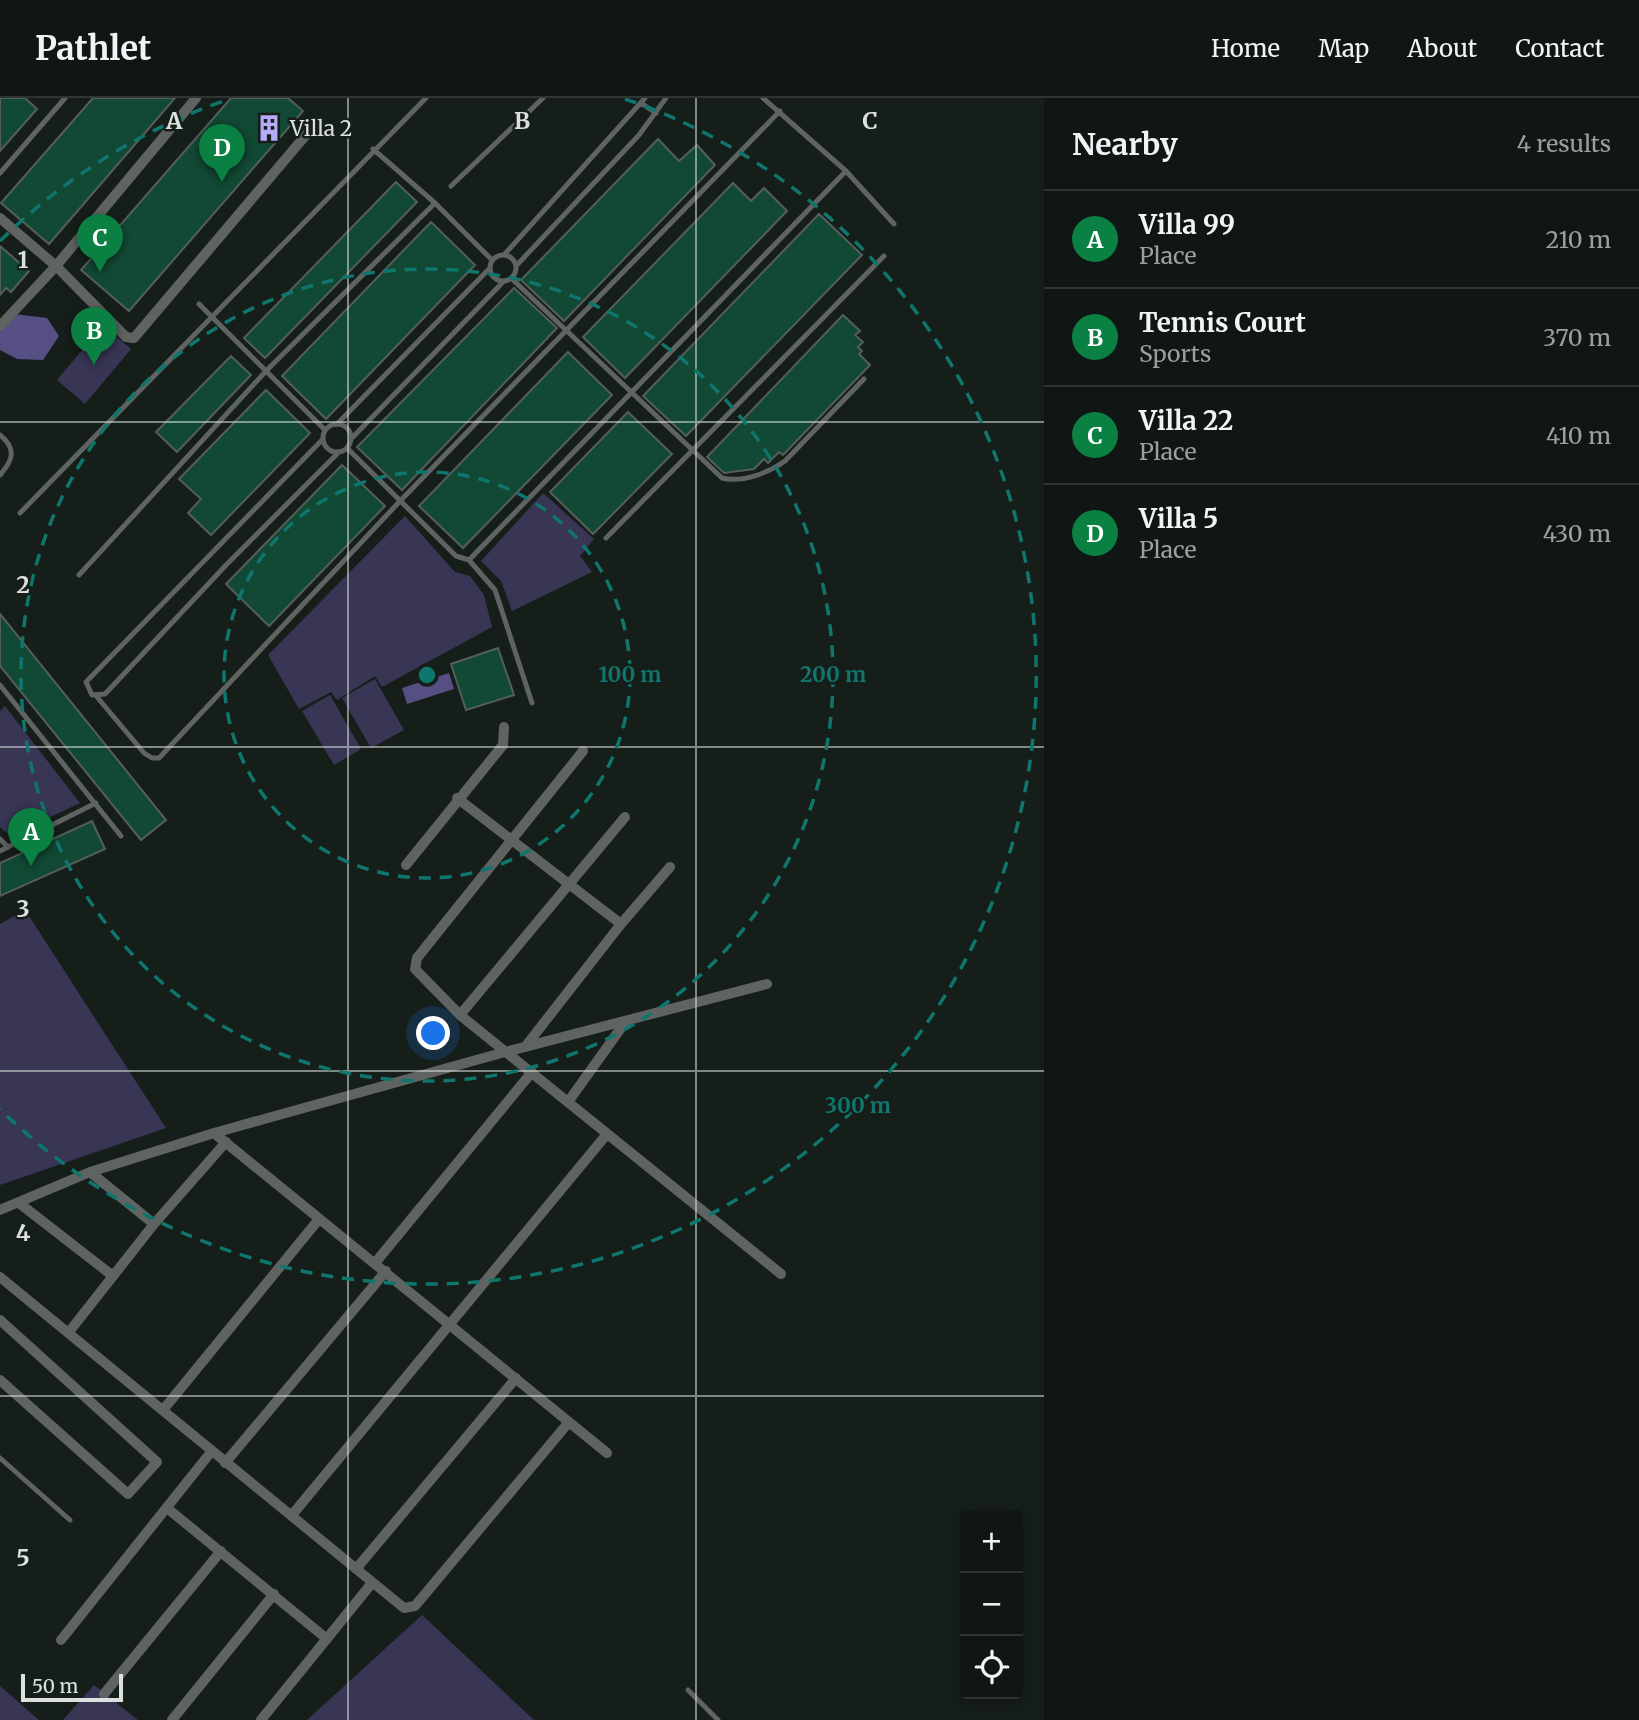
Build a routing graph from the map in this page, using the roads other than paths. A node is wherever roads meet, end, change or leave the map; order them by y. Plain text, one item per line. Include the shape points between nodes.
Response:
1 (65, 98) edge
2 (197, 98) edge
3 (426, 98) edge
4 (543, 98) edge
5 (666, 98) edge
6 (763, 98) edge
7 (643, 101) edge
8 (780, 111) junction
9 (656, 113) junction
10 (311, 130) dead end
11 (373, 149) junction
12 (846, 171) junction
13 (0, 173) edge
14 (451, 186) dead end
15 (435, 203) junction
16 (0, 218) edge
17 (894, 224) dead end
18 (504, 255) junction
19 (884, 257) dead end
20 (492, 260) junction
21 (56, 266) junction
22 (516, 266) junction
23 (490, 268) junction
24 (511, 278) junction
25 (504, 281) junction
26 (199, 304) dead end
27 (210, 315) junction
28 (0, 326) edge
29 (567, 330) junction
30 (266, 371) junction
31 (864, 379) dead end
32 (630, 394) junction
33 (337, 424) junction
34 (325, 430) junction
35 (0, 435) edge
36 (323, 439) junction
37 (351, 439) junction
38 (347, 448) junction
39 (339, 452) junction
40 (692, 452) junction
41 (0, 475) edge
42 (401, 500) junction
43 (20, 513) dead end
44 (606, 538) dead end
45 (217, 550) junction
46 (470, 560) junction
47 (228, 563) junction
48 (79, 575) dead end
49 (2, 691) edge
50 (97, 697) junction
51 (532, 703) dead end
52 (504, 727) dead end
53 (583, 751) dead end
54 (457, 798) junction
55 (96, 803) junction
56 (625, 817) dead end
57 (121, 836) dead end
58 (0, 839) edge
59 (513, 841) junction
60 (8, 847) junction
61 (0, 850) edge
62 (407, 864) dead end
63 (670, 867) dead end
64 (568, 882) junction
65 (621, 924) junction
66 (767, 984) dead end
67 (460, 1015) junction
68 (626, 1021) junction
69 (524, 1047) junction
70 (505, 1052) junction
71 (532, 1072) junction
72 (568, 1102) junction
73 (214, 1133) junction
74 (607, 1134) junction
75 (226, 1142) junction
76 (90, 1172) junction
77 (19, 1203) junction
78 (0, 1210) edge
79 (319, 1219) junction
80 (154, 1224) junction
81 (375, 1263) junction
82 (386, 1272) junction
83 (781, 1274) dead end
84 (113, 1276) junction
85 (0, 1277) edge
86 (0, 1320) edge
87 (451, 1324) junction
88 (69, 1332) junction
89 (516, 1378) junction
90 (0, 1380) edge
91 (163, 1410) junction
92 (569, 1422) junction
93 (211, 1452) junction
94 (607, 1453) dead end
95 (0, 1458) edge
96 (225, 1463) junction
97 (166, 1508) junction
98 (292, 1515) junction
99 (70, 1520) dead end
100 (221, 1551) junction
101 (356, 1569) junction
102 (372, 1583) junction
103 (274, 1594) junction
104 (327, 1639) junction
105 (61, 1640) dead end
106 (688, 1690) dead end
107 (104, 1694) dead end
108 (172, 1720) edge
109 (261, 1720) edge
110 (718, 1720) edge

1 - 13 lane
2 - 21 street
3 - 11 lane
4 - 14 lane
5 - 9 lane
6 - 8 lane
7 - 9 lane
7 - 18 lane
8 - 12 lane
8 - 29 lane
9 - 22 lane
10 - 21 street via 134,338 126,337
11 - 15 lane
11 - 27 lane
12 - 17 lane
12 - 32 lane
15 - 20 lane
15 - 30 lane
16 - 21 street
18 - 20 lane
18 - 22 lane
19 - 40 lane
20 - 23 lane
21 - 28 street
22 - 24 lane
23 - 25 lane via 496,279
23 - 33 lane
24 - 25 lane
24 - 29 lane
25 - 37 lane
26 - 27 lane
27 - 30 lane
27 - 43 lane
29 - 32 lane
29 - 42 lane
30 - 34 lane
30 - 48 lane
31 - 40 lane via 771,470 730,480 716,475
32 - 40 lane
32 - 46 lane
33 - 34 lane
33 - 37 lane via 346,427
34 - 36 lane
35 - 41 lane via 9,442 12,454 11,463
36 - 39 lane via 330,450
36 - 45 lane
37 - 38 lane
38 - 39 lane
38 - 42 lane
39 - 47 lane
40 - 44 lane
42 - 46 lane via 456,556
42 - 50 lane via 159,758 144,753
45 - 47 lane
45 - 50 lane via 86,682
46 - 51 lane via 495,590
47 - 50 lane
49 - 55 lane
52 - 54 street via 503,745
53 - 59 street
54 - 59 street
54 - 62 street
55 - 57 lane
55 - 60 lane
56 - 64 street
58 - 60 lane
59 - 64 street
59 - 67 street via 416,962 415,969
60 - 61 lane
63 - 65 street
64 - 65 street
64 - 67 street
65 - 69 street
66 - 68 street
67 - 70 street
68 - 69 street
68 - 72 street
69 - 70 street
70 - 71 street
70 - 73 street
71 - 72 street
71 - 81 street
72 - 74 street
73 - 75 street
73 - 76 street
74 - 83 street
74 - 87 street
75 - 79 street
75 - 80 street
76 - 77 street
76 - 80 street
77 - 78 street
77 - 84 street
79 - 81 street
79 - 91 street
80 - 84 street
81 - 82 street
82 - 87 street
82 - 96 street
84 - 88 street
85 - 88 street
86 - 90 street via 157,1462 128,1494
87 - 89 street
87 - 98 street
88 - 91 street
89 - 92 street
89 - 101 street
91 - 93 street
92 - 94 street
92 - 102 street via 415,1606 401,1607
93 - 96 street
93 - 97 street
95 - 99 lane
96 - 98 street
97 - 100 street
97 - 105 street
98 - 101 street
100 - 103 street
100 - 107 street
101 - 102 street
102 - 104 street
103 - 104 street
103 - 108 street
104 - 109 street
106 - 110 lane

